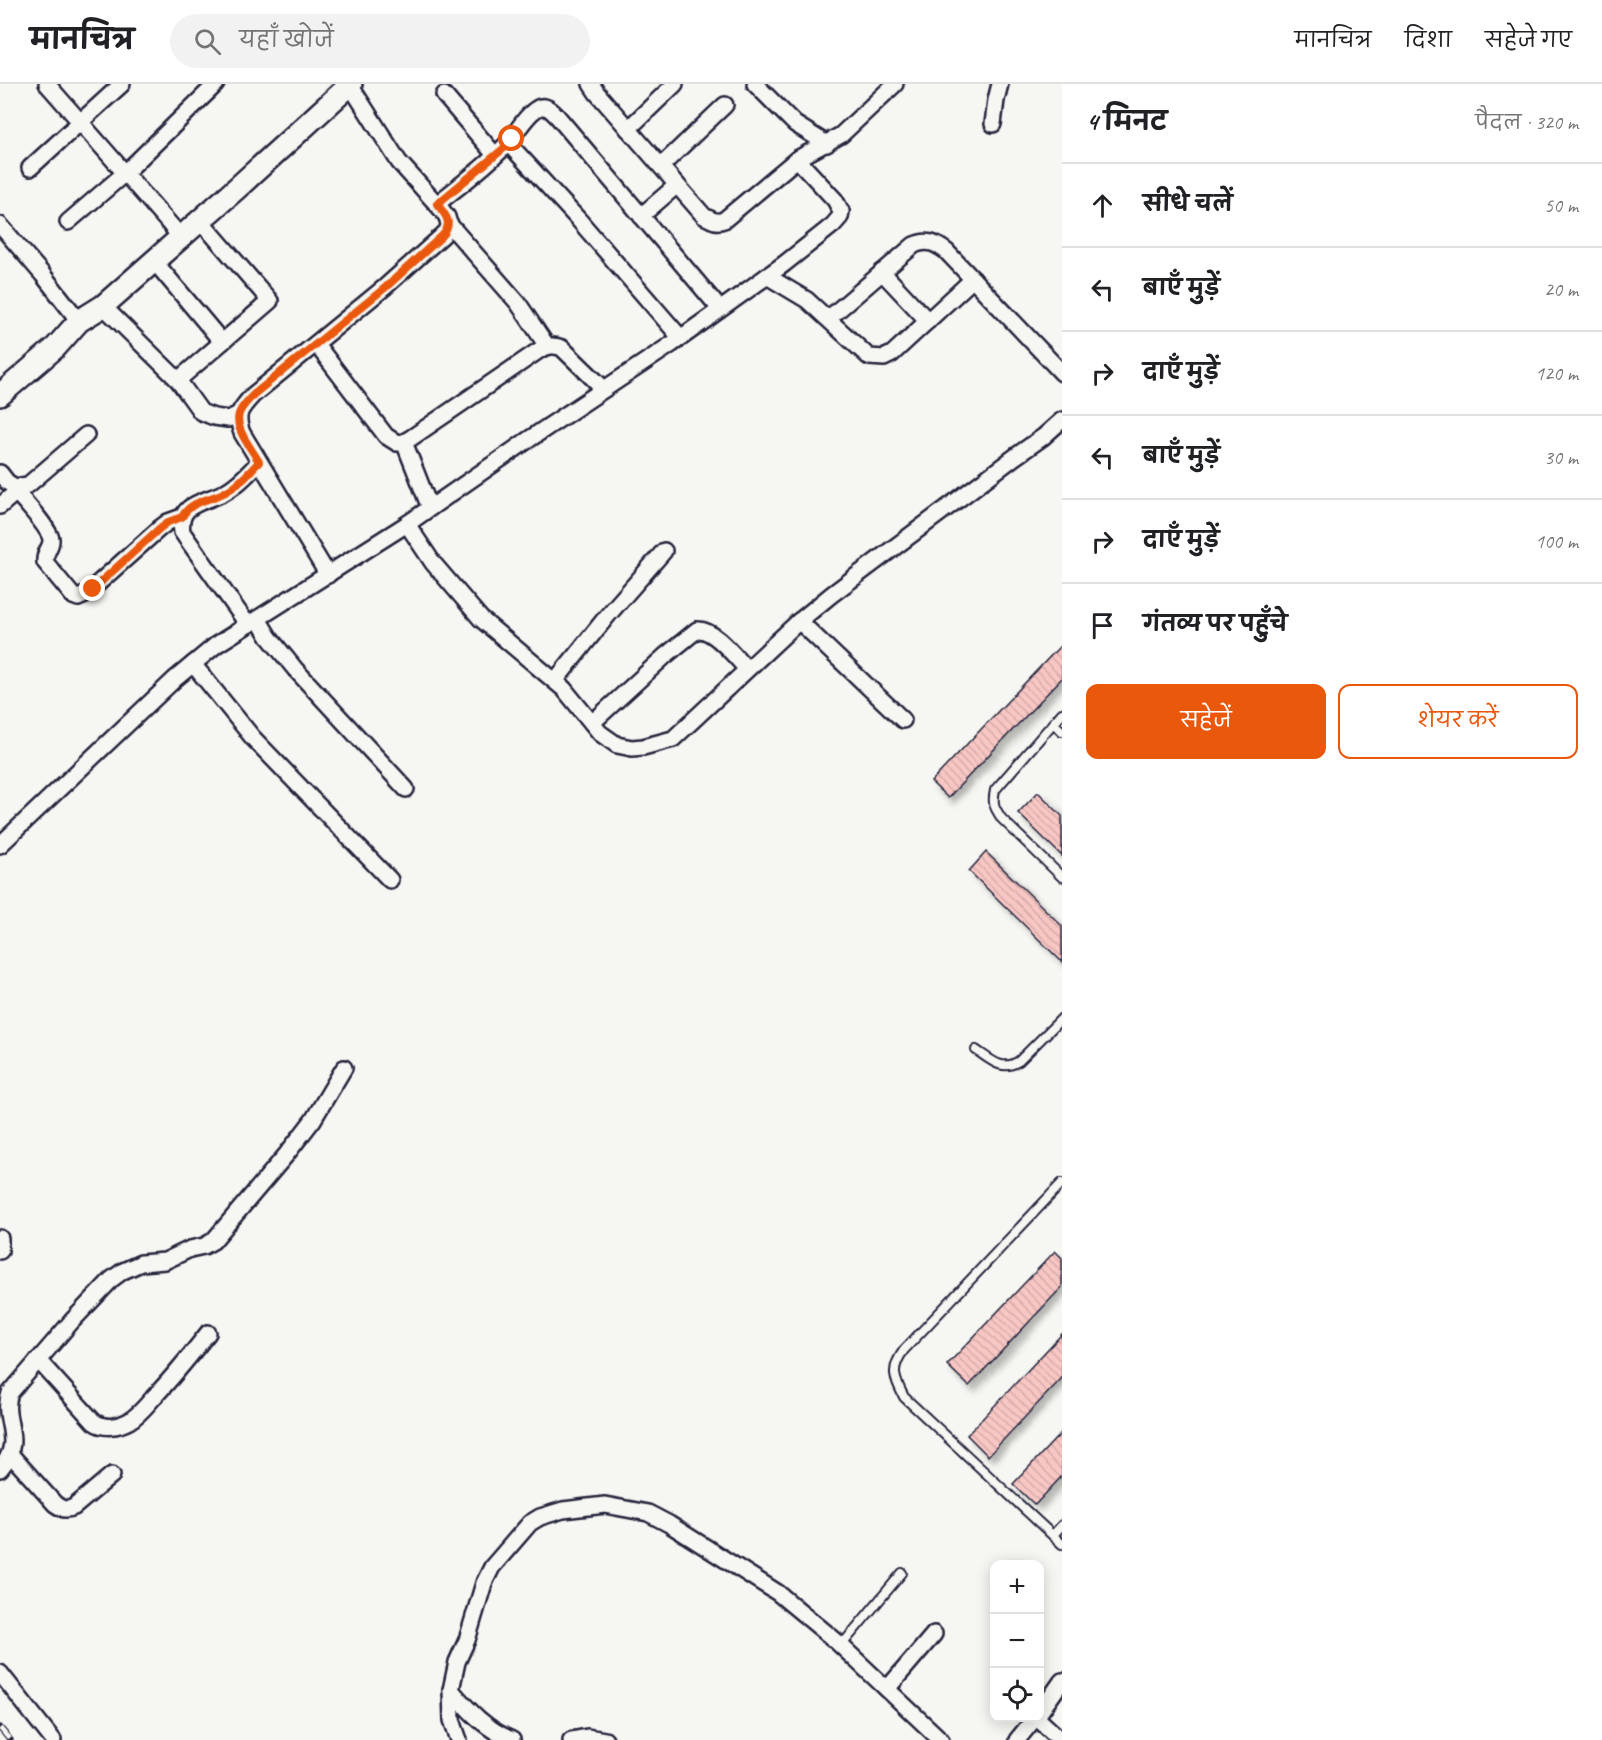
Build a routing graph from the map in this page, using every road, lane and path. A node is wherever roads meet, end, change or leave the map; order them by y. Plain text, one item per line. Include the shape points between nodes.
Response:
1 (47, 84) edge
2 (123, 84) edge
3 (216, 84) edge
4 (591, 84) edge
5 (675, 84) edge
6 (755, 84) edge
7 (895, 84) edge
8 (1000, 84) edge
9 (343, 87) edge
10 (444, 95) dead end
11 (724, 105) dead end
12 (80, 122) junction
13 (993, 124) dead end
14 (628, 129) junction
15 (508, 143) junction
16 (827, 144) junction
17 (495, 155) junction
18 (797, 159) junction
19 (661, 166) junction
20 (30, 168) dead end
21 (125, 173) junction
22 (677, 185) junction
23 (437, 204) junction
24 (640, 216) junction
25 (200, 220) junction
26 (68, 222) dead end
27 (449, 224) junction
28 (0, 225) edge
29 (181, 237) junction
30 (154, 261) junction
31 (882, 273) junction
32 (767, 276) junction
33 (973, 279) junction
34 (103, 306) junction
35 (720, 309) junction
36 (829, 318) junction
37 (79, 321) junction
38 (928, 321) junction
39 (680, 337) junction
40 (222, 342) junction
41 (316, 344) junction
42 (547, 346) junction
43 (1062, 373) edge
44 (178, 380) junction
45 (604, 389) junction
46 (0, 395) edge
47 (239, 414) junction
48 (1062, 420) edge
49 (86, 435) dead end
50 (404, 442) junction
51 (259, 462) junction
52 (0, 473) edge
53 (19, 490) junction
54 (0, 506) edge
55 (430, 508) junction
56 (182, 517) junction
57 (407, 524) junction
58 (664, 551) dead end
59 (328, 575) junction
60 (799, 621) junction
61 (253, 622) junction
62 (193, 664) junction
63 (747, 669) junction
64 (555, 681) junction
65 (1062, 713) edge
66 (903, 720) dead end
67 (592, 723) junction
68 (1053, 723) junction
69 (1062, 731) edge
70 (406, 789) dead end
71 (0, 845) edge
72 (1062, 877) edge
73 (390, 880) dead end
74 (1062, 1018) edge
75 (976, 1050) dead end
76 (344, 1068) dead end
77 (1062, 1184) edge
78 (1054, 1191) junction
79 (1062, 1199) edge
80 (0, 1238) edge
81 (0, 1251) edge
82 (208, 1333) dead end
83 (38, 1360) junction
84 (10, 1454) junction
85 (0, 1469) edge
86 (112, 1475) dead end
87 (1062, 1525) edge
88 (1053, 1535) junction
89 (1062, 1544) edge
90 (902, 1573) dead end
91 (934, 1634) dead end
92 (842, 1646) junction
93 (0, 1673) edge
94 (1062, 1681) edge
95 (887, 1689) junction
96 (451, 1690) junction
97 (1044, 1706) edge
98 (1033, 1722) edge
99 (1040, 1722) edge
100 (53, 1740) edge
101 (459, 1740) edge
102 (512, 1740) edge
103 (571, 1740) edge
104 (604, 1740) edge
105 (940, 1740) edge
106 (1017, 1740) edge
107 (1060, 1740) edge

1 - 12 street
2 - 12 street
3 - 21 street
4 - 14 street
5 - 14 street
6 - 16 street via 795,124
7 - 16 street
8 - 13 street
9 - 23 street via 399,162
9 - 25 street
10 - 17 street
11 - 19 street
12 - 20 street
12 - 21 street
14 - 19 street
15 - 17 street
15 - 24 street via 529,115 539,108 551,109
15 - 39 street
16 - 18 street
17 - 23 street
18 - 22 street via 719,222 704,216
18 - 32 street via 836,200 840,217
19 - 22 street
21 - 26 street
21 - 29 street
22 - 24 street
23 - 27 street
24 - 35 street
25 - 29 street
25 - 40 street via 270,301
27 - 41 street via 442,236 386,287
27 - 42 street via 518,303
28 - 37 street
29 - 30 street
30 - 34 street
30 - 40 street
31 - 33 street via 922,241 946,251
31 - 36 street
31 - 38 street
32 - 35 street
32 - 36 street
33 - 38 street
33 - 43 street
34 - 37 street
34 - 44 street
35 - 39 street
36 - 38 street via 869,357 884,358
37 - 46 street via 56,347
39 - 45 street
40 - 44 street
41 - 47 street via 253,395
41 - 50 street via 386,436 397,443
42 - 45 street via 562,348
42 - 50 street
44 - 47 street via 201,412 228,419
45 - 55 street
47 - 51 street via 242,433
48 - 60 street
49 - 53 street
50 - 55 street
51 - 56 street via 235,486 198,502
51 - 59 street
52 - 53 street
53 - 54 street
53 - 56 street via 50,535 45,562 78,598 85,596 160,528
55 - 57 street
56 - 61 street via 182,532
57 - 59 street
57 - 64 street via 433,563 481,619
58 - 64 street
59 - 61 street
60 - 63 street
60 - 66 street
61 - 62 street
61 - 70 street
62 - 71 street
62 - 73 street via 253,738
63 - 67 street via 673,739 632,748 611,742
63 - 67 street via 719,639 697,630
64 - 67 street
65 - 68 lane
68 - 69 lane
68 - 72 lane via 995,790 993,798 994,808 1002,819
74 - 75 lane via 1012,1065 1000,1065
76 - 83 street via 306,1129 213,1241 165,1261 141,1263 123,1271
77 - 78 lane
78 - 79 lane
78 - 88 lane via 904,1350 894,1370 904,1397
80 - 81 street
82 - 83 street via 137,1415 118,1425 100,1426 94,1422
83 - 84 street via 7,1399
84 - 85 street
84 - 86 street via 62,1509 74,1507
87 - 88 lane
88 - 89 lane
90 - 92 lane
91 - 95 street
92 - 95 street
92 - 96 street via 778,1593 669,1524 628,1508 581,1507 530,1523 492,1567 457,1662
93 - 100 street
94 - 97 street
95 - 105 street
96 - 101 street via 452,1720
96 - 102 street via 482,1723
98 - 106 street
99 - 107 street
103 - 104 street

